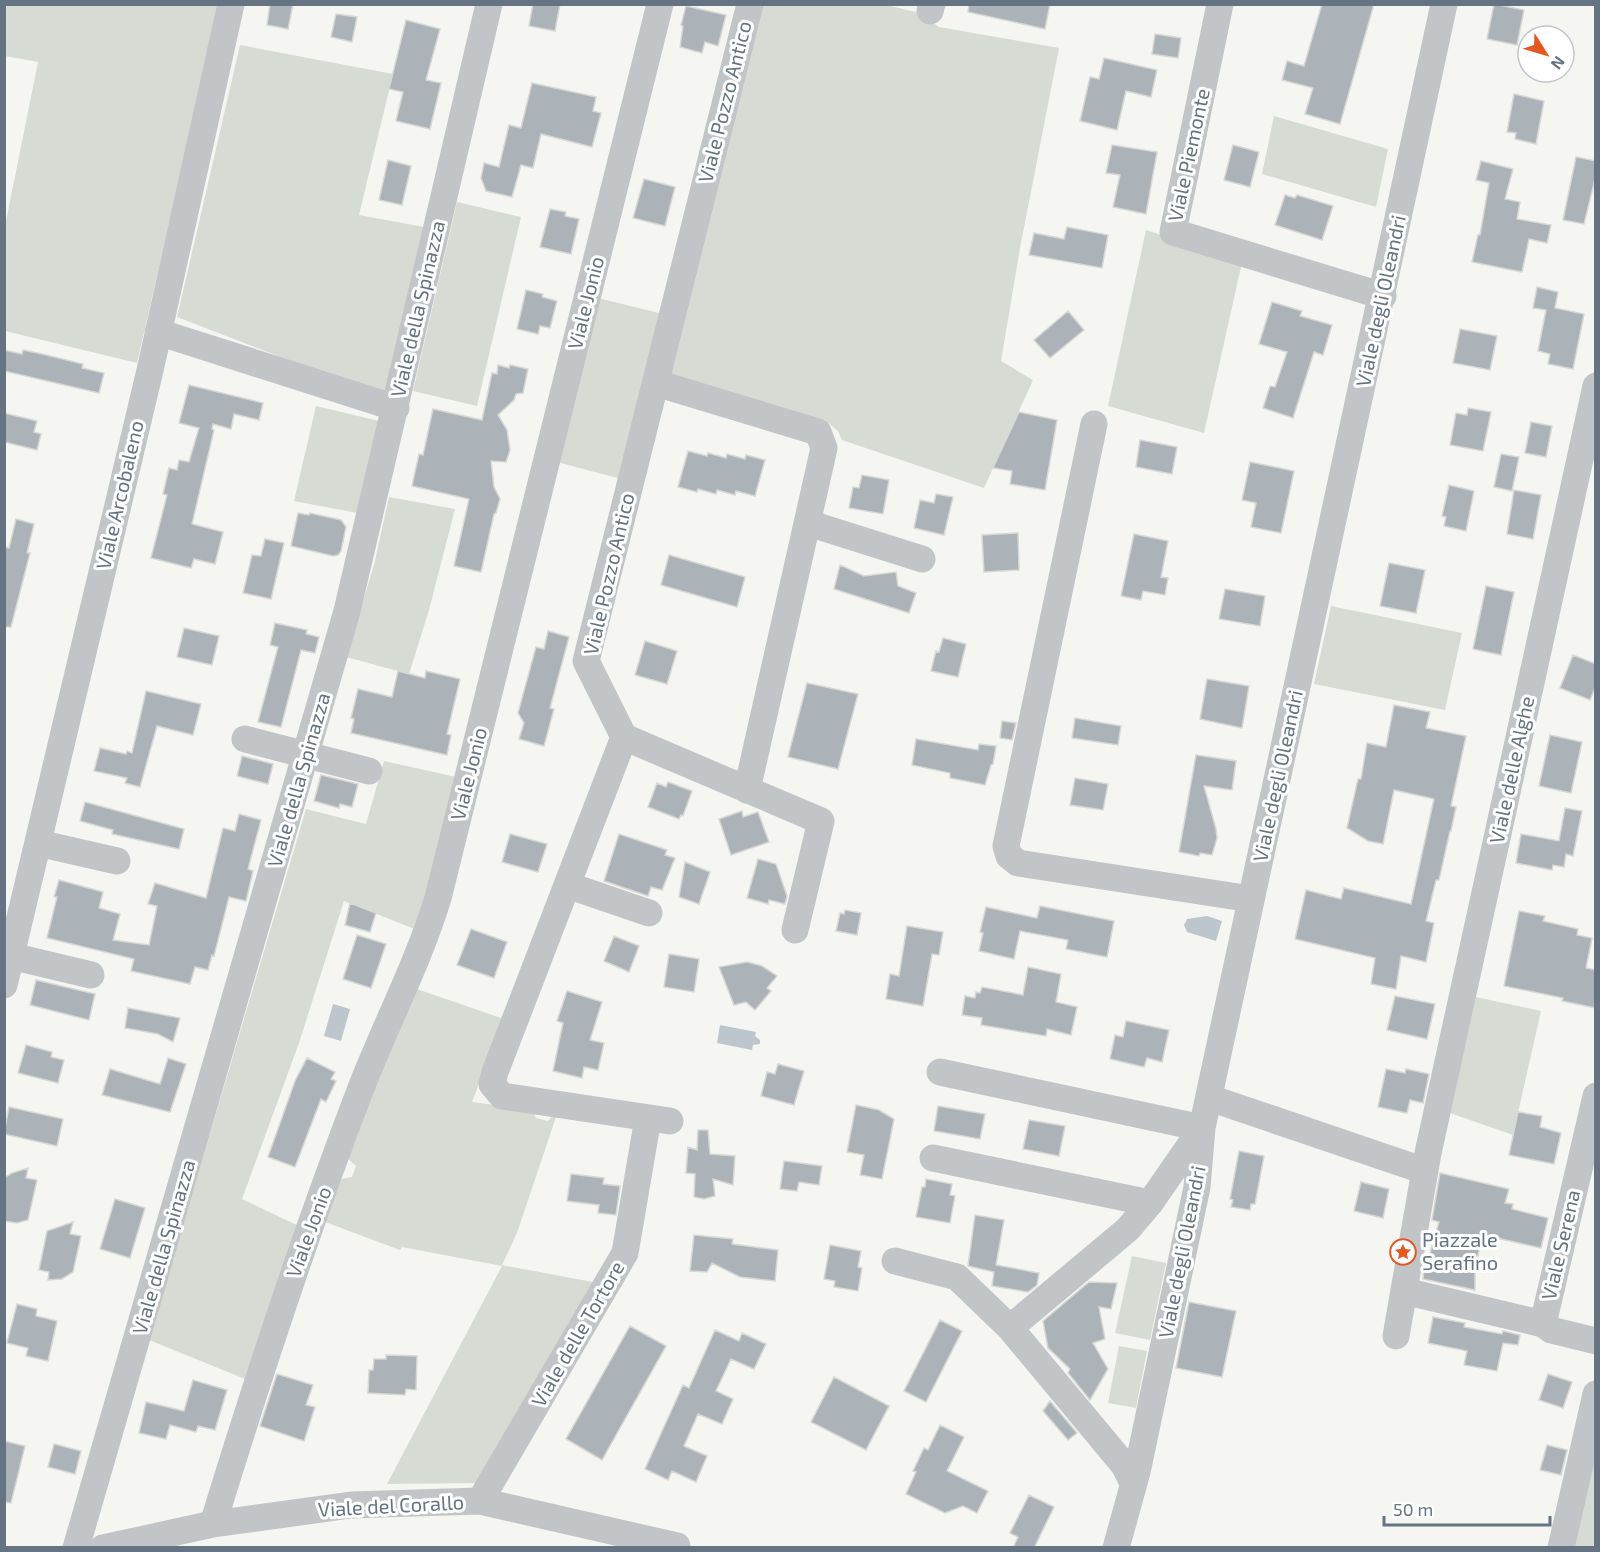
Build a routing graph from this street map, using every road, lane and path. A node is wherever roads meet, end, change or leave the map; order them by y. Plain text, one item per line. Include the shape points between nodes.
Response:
1 (231, 4) edge
2 (489, 4) edge
3 (660, 4) edge
4 (750, 4) edge
5 (1220, 4) edge
6 (1444, 4) edge
7 (1383, 296) junction
8 (159, 332) junction
9 (656, 383) junction
10 (1596, 386) edge
11 (396, 408) junction
12 (1094, 424) dead end
13 (808, 522) junction
14 (922, 559) dead end
15 (624, 737) junction
16 (245, 739) dead end
17 (307, 755) junction
18 (369, 771) dead end
19 (747, 790) junction
20 (38, 843) junction
21 (117, 861) dead end
22 (567, 885) junction
23 (1251, 899) junction
24 (649, 913) dead end
25 (795, 930) dead end
26 (11, 956) junction
27 (91, 975) dead end
28 (4, 985) edge
29 (940, 1072) dead end
30 (1596, 1096) edge
31 (1210, 1098) junction
32 (1203, 1128) junction
33 (933, 1158) dead end
34 (1427, 1162) junction
35 (1150, 1203) junction
36 (895, 1261) dead end
37 (1404, 1291) junction
38 (1543, 1324) junction
39 (1010, 1328) junction
40 (1396, 1336) dead end
41 (1596, 1341) edge
42 (1596, 1394) edge
43 (1133, 1483) junction
44 (480, 1502) junction
45 (213, 1524) junction
46 (677, 1546) edge
47 (76, 1548) edge
48 (103, 1548) edge
49 (1116, 1548) edge
50 (1561, 1548) edge

1 - 8 street, Viale Arcobaleno
2 - 11 street, Viale della Spinazza
3 - 45 street, Viale Jonio via 438,898 358,1098 256,1381
4 - 9 street, Viale Pozzo Antico
5 - 7 street, Viale Piemonte via 1173,232
6 - 7 street, Viale degli Oleandri
7 - 23 street, Viale degli Oleandri
8 - 11 street
8 - 20 street, Viale Arcobaleno
9 - 13 street via 818,432 824,448
9 - 15 street, Viale Pozzo Antico via 586,661
10 - 34 street, Viale delle Alghe
11 - 17 street, Viale della Spinazza
12 - 23 street via 1006,846 1018,863
13 - 14 street
13 - 19 street
15 - 19 street
15 - 22 street
16 - 17 street
17 - 18 street
17 - 47 street, Viale della Spinazza
19 - 25 street via 821,821
20 - 21 street
20 - 26 street, Viale Arcobaleno
22 - 24 street
22 - 44 street, Viale delle Tortore via 492,1084 502,1096 659,1119 625,1253
23 - 31 street, Viale degli Oleandri
26 - 27 street
26 - 28 street, Viale Arcobaleno
29 - 32 street
30 - 38 street, Viale Serena
31 - 32 street, Viale degli Oleandri
31 - 34 street
32 - 35 street
32 - 43 street, Viale degli Oleandri via 1197,1187
33 - 35 street
34 - 37 street, Viale delle Alghe
35 - 39 street via 1128,1229
36 - 39 street via 957,1277
37 - 38 street
37 - 40 street, Viale delle Alghe
38 - 41 street via 1551,1330
39 - 43 street via 1124,1465
42 - 50 street
43 - 49 street, Viale degli Oleandri
44 - 45 street, Viale del Corallo via 351,1505
44 - 46 street, Viale del Corallo
45 - 48 street, Viale del Corallo

